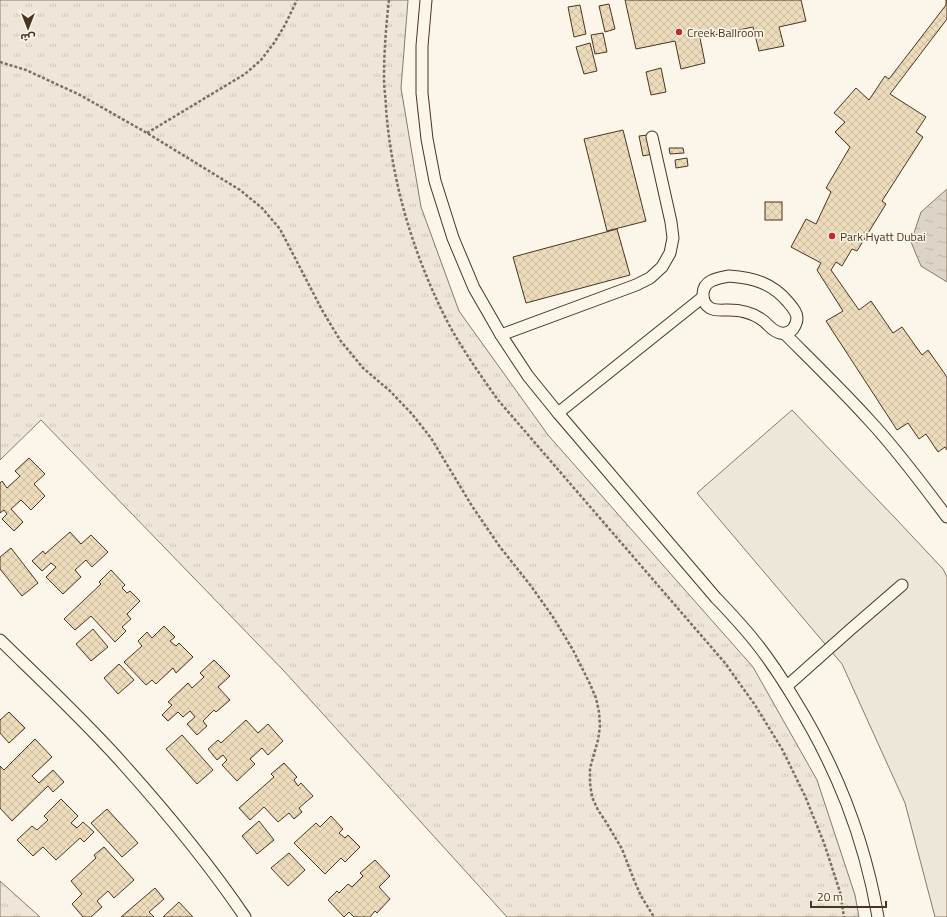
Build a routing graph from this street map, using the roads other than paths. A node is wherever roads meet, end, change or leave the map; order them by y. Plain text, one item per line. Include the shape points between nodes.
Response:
1 (426, 0) edge
2 (652, 137) dead end
3 (703, 297) junction
4 (785, 334) junction
5 (501, 336) junction
6 (558, 413) junction
7 (947, 517) edge
8 (902, 585) dead end
9 (0, 640) edge
10 (787, 686) junction
11 (245, 917) edge
12 (878, 917) edge

1 - 5 lane via 422,46 422,93 435,181 453,238 474,288
2 - 5 lane via 673,238 670,253 662,267 650,278 636,285
3 - 4 lane via 710,308 748,312 773,330
3 - 4 lane via 705,286 710,281 729,276 744,277 772,287 796,313 795,326
3 - 6 lane
4 - 7 lane via 871,422
5 - 6 lane via 528,376
6 - 10 lane via 742,626
8 - 10 lane
9 - 11 lane via 124,764 181,831
10 - 12 lane via 810,724 848,805 862,847

